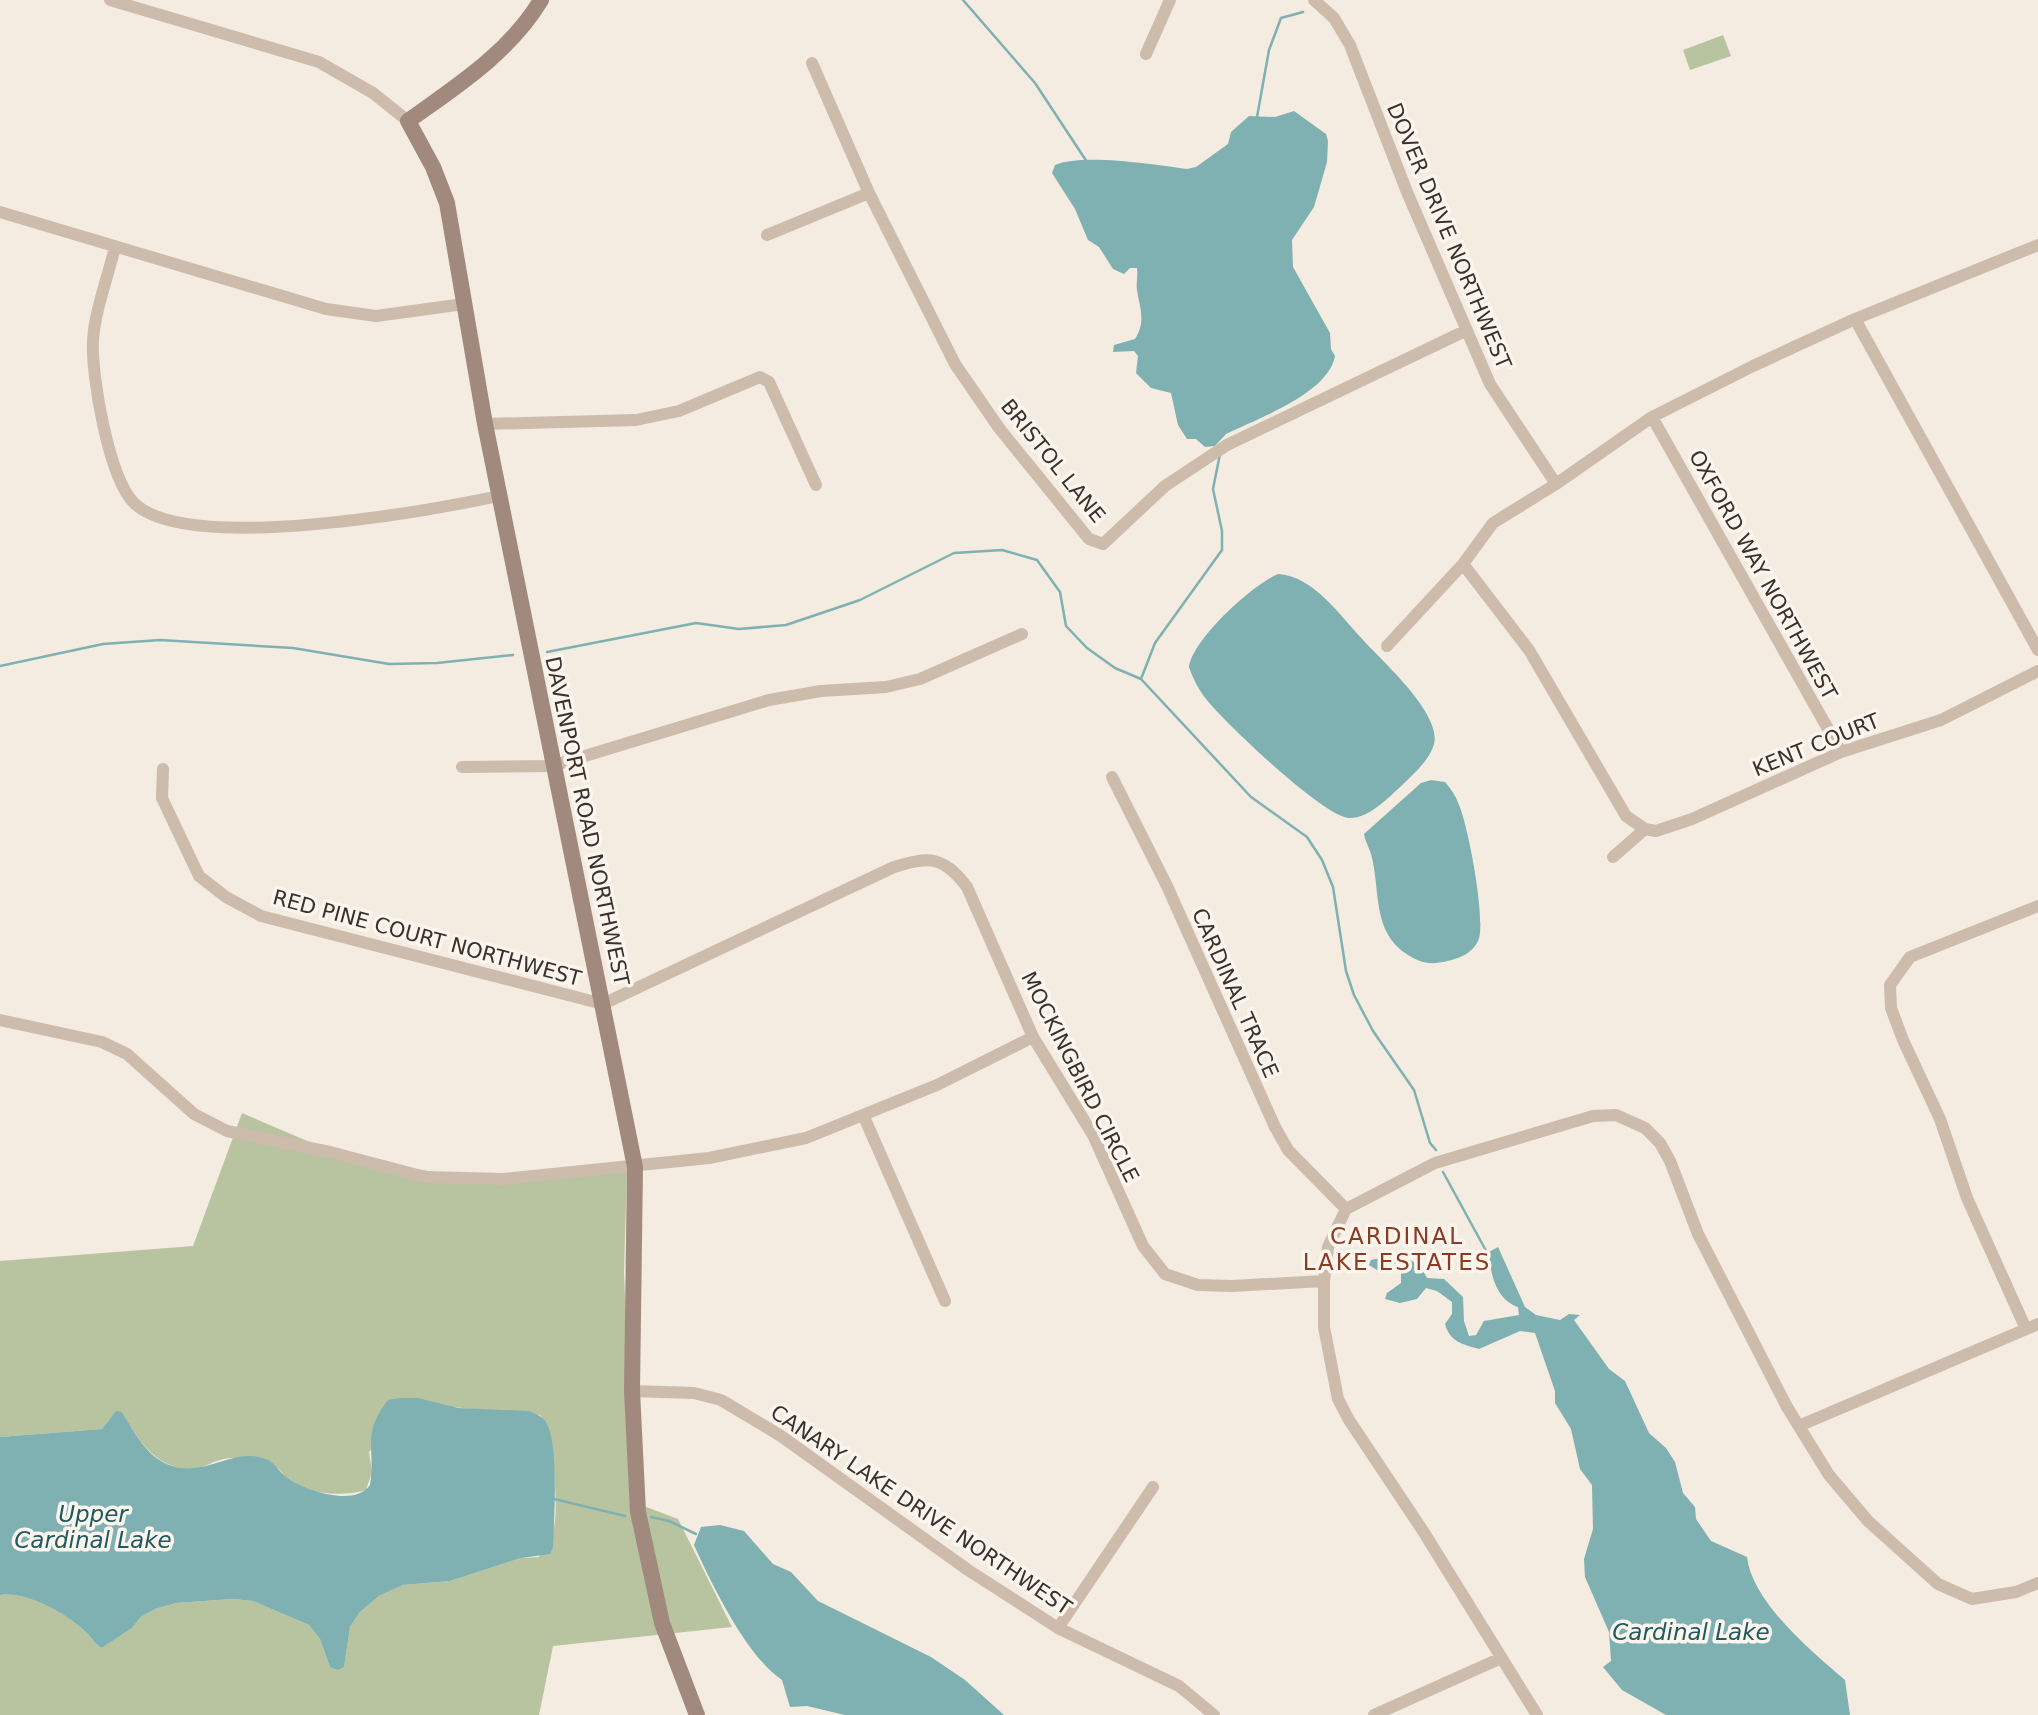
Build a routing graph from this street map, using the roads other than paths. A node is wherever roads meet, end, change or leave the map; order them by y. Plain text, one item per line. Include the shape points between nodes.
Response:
1 (110, 0) edge
2 (541, 0) edge
3 (1170, 0) edge
4 (1314, 0) edge
5 (1146, 54) dead end
6 (812, 63) dead end
7 (408, 121) junction
8 (869, 193) junction
9 (0, 212) edge
10 (767, 235) dead end
11 (2038, 246) edge
12 (115, 247) junction
13 (464, 304) junction
14 (1856, 319) junction
15 (1465, 331) junction
16 (1652, 417) junction
17 (485, 424) junction
18 (1556, 484) junction
19 (816, 485) dead end
20 (499, 496) junction
21 (1463, 564) junction
22 (1022, 634) dead end
23 (1387, 646) dead end
24 (2038, 650) edge
25 (2038, 671) edge
26 (1840, 752) junction
27 (552, 766) junction
28 (462, 767) dead end
29 (163, 769) dead end
30 (1112, 777) dead end
31 (1645, 830) junction
32 (1613, 857) dead end
33 (2038, 906) edge
34 (603, 1004) junction
35 (0, 1020) edge
36 (1034, 1037) junction
37 (864, 1117) junction
38 (635, 1167) junction
39 (1346, 1209) junction
40 (1324, 1281) junction
41 (945, 1301) dead end
42 (2032, 1327) edge
43 (632, 1391) junction
44 (1801, 1426) junction
45 (1153, 1487) dead end
46 (2038, 1583) edge
47 (1058, 1628) junction
48 (1499, 1659) junction
49 (697, 1715) edge
50 (1214, 1715) edge
51 (1374, 1715) edge
52 (1537, 1715) edge

1 - 7 street via 319,62 373,93
2 - 7 street via 489,61
3 - 5 street
4 - 15 street, DOVER DRIVE NORTHWEST via 1334,18 1350,45
6 - 8 street
7 - 13 street, DAVENPORT ROAD NORTHWEST via 447,203
8 - 10 street
8 - 15 street, BRISTOL LANE via 955,364 1086,538 1103,544 1165,486 1227,445
9 - 12 street
11 - 14 street
12 - 13 street via 326,309 376,316
12 - 20 street via 93,338 94,369 114,468 134,502 154,515 191,527 337,523 402,516
13 - 17 street, DAVENPORT ROAD NORTHWEST
14 - 16 street
14 - 24 street
15 - 18 street, DOVER DRIVE NORTHWEST via 1490,384
16 - 18 street
16 - 26 street, OXFORD WAY NORTHWEST
17 - 19 street via 636,420 678,411 760,377 769,382
17 - 20 street, DAVENPORT ROAD NORTHWEST
18 - 21 street via 1493,523
20 - 27 street, DAVENPORT ROAD NORTHWEST
21 - 23 street
21 - 31 street via 1535,660 1626,817
22 - 27 street via 920,679 866,691 821,691 769,700
25 - 26 street, KENT COURT via 1941,720
26 - 31 street, KENT COURT via 1692,819 1657,831
27 - 28 street
27 - 34 street, DAVENPORT ROAD NORTHWEST
29 - 34 street, RED PINE COURT NORTHWEST via 162,798 199,876 261,916
30 - 39 street, CARDINAL TRACE via 1167,886 1275,1127 1288,1150
31 - 32 street, KENT COURT
33 - 42 street via 1910,957 1890,985 1891,1008 1940,1119 1967,1198
34 - 36 street, MOCKINGBIRD CIRCLE via 814,903 924,858 951,867 967,887
34 - 38 street, DAVENPORT ROAD NORTHWEST
35 - 38 street via 102,1042 127,1054 194,1114 227,1131 268,1142 330,1152 425,1177 503,1179
36 - 37 street
36 - 40 street, MOCKINGBIRD CIRCLE via 1093,1135 1143,1246 1165,1274 1198,1285
37 - 38 street via 775,1146
37 - 41 street
38 - 43 street, DAVENPORT ROAD NORTHWEST
39 - 40 street via 1328,1247
39 - 44 street via 1435,1163 1593,1116 1616,1115 1645,1128 1670,1161 1698,1234
40 - 48 street via 1324,1327 1338,1399
42 - 44 street
43 - 47 street, CANARY LAKE DRIVE NORTHWEST via 694,1393 721,1400 781,1436 968,1570
43 - 49 street, DAVENPORT ROAD NORTHWEST via 643,1546 662,1623
44 - 46 street via 1829,1475 1868,1521 1938,1584 1972,1599 2016,1592
45 - 47 street
47 - 50 street, CANARY LAKE DRIVE NORTHWEST via 1179,1686
48 - 51 street
48 - 52 street

